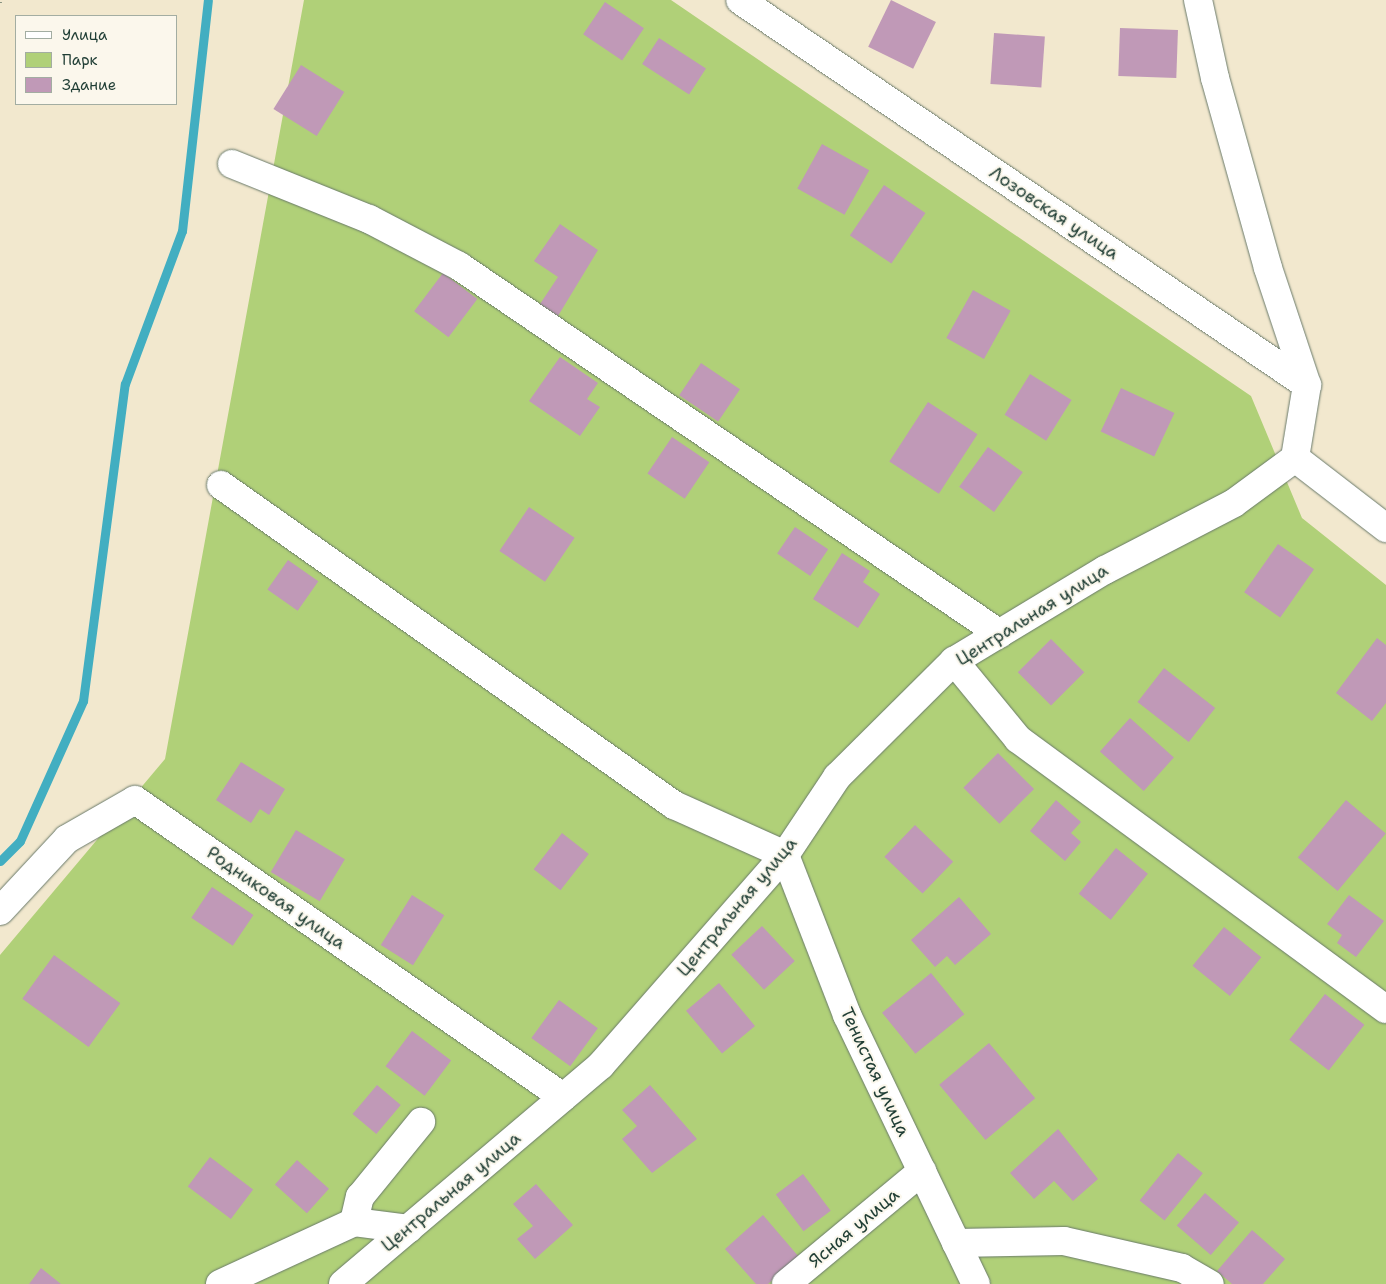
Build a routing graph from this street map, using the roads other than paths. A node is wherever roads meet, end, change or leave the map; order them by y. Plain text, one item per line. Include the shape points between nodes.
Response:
1 (740, 0) edge
2 (1198, 0) edge
3 (232, 164) dead end
4 (1307, 385) junction
5 (1295, 458) junction
6 (221, 485) dead end
7 (1386, 528) edge
8 (1000, 634) junction
9 (954, 661) junction
10 (784, 856) junction
11 (0, 911) edge
12 (1386, 1009) edge
13 (563, 1097) junction
14 (421, 1122) dead end
15 (922, 1171) junction
16 (354, 1222) junction
17 (408, 1229) junction
18 (956, 1243) junction
19 (220, 1284) edge
20 (343, 1284) edge
21 (786, 1284) edge
22 (976, 1284) edge
23 (1210, 1284) edge

1 - 4 street, Лозовская улица
2 - 4 street via 1215,78 1265,258
3 - 8 street via 369,219 459,266
4 - 5 street
5 - 7 street
5 - 8 street, Центральная улица via 1234,503 1104,570
6 - 10 street via 674,805
8 - 9 street, Центральная улица
9 - 10 street, Центральная улица via 836,777
9 - 12 street via 1018,739
10 - 13 street, Центральная улица via 601,1064
10 - 15 street, Тенистая улица via 846,1015
11 - 13 street, Родниковая улица via 67,839 135,800
13 - 17 street, Центральная улица
14 - 16 street via 360,1196
15 - 18 street, Тенистая улица
15 - 21 street, Ясная улица
16 - 17 street
16 - 19 street
17 - 20 street, Центральная улица
18 - 22 street, Тенистая улица
18 - 23 street via 1064,1241 1182,1268

